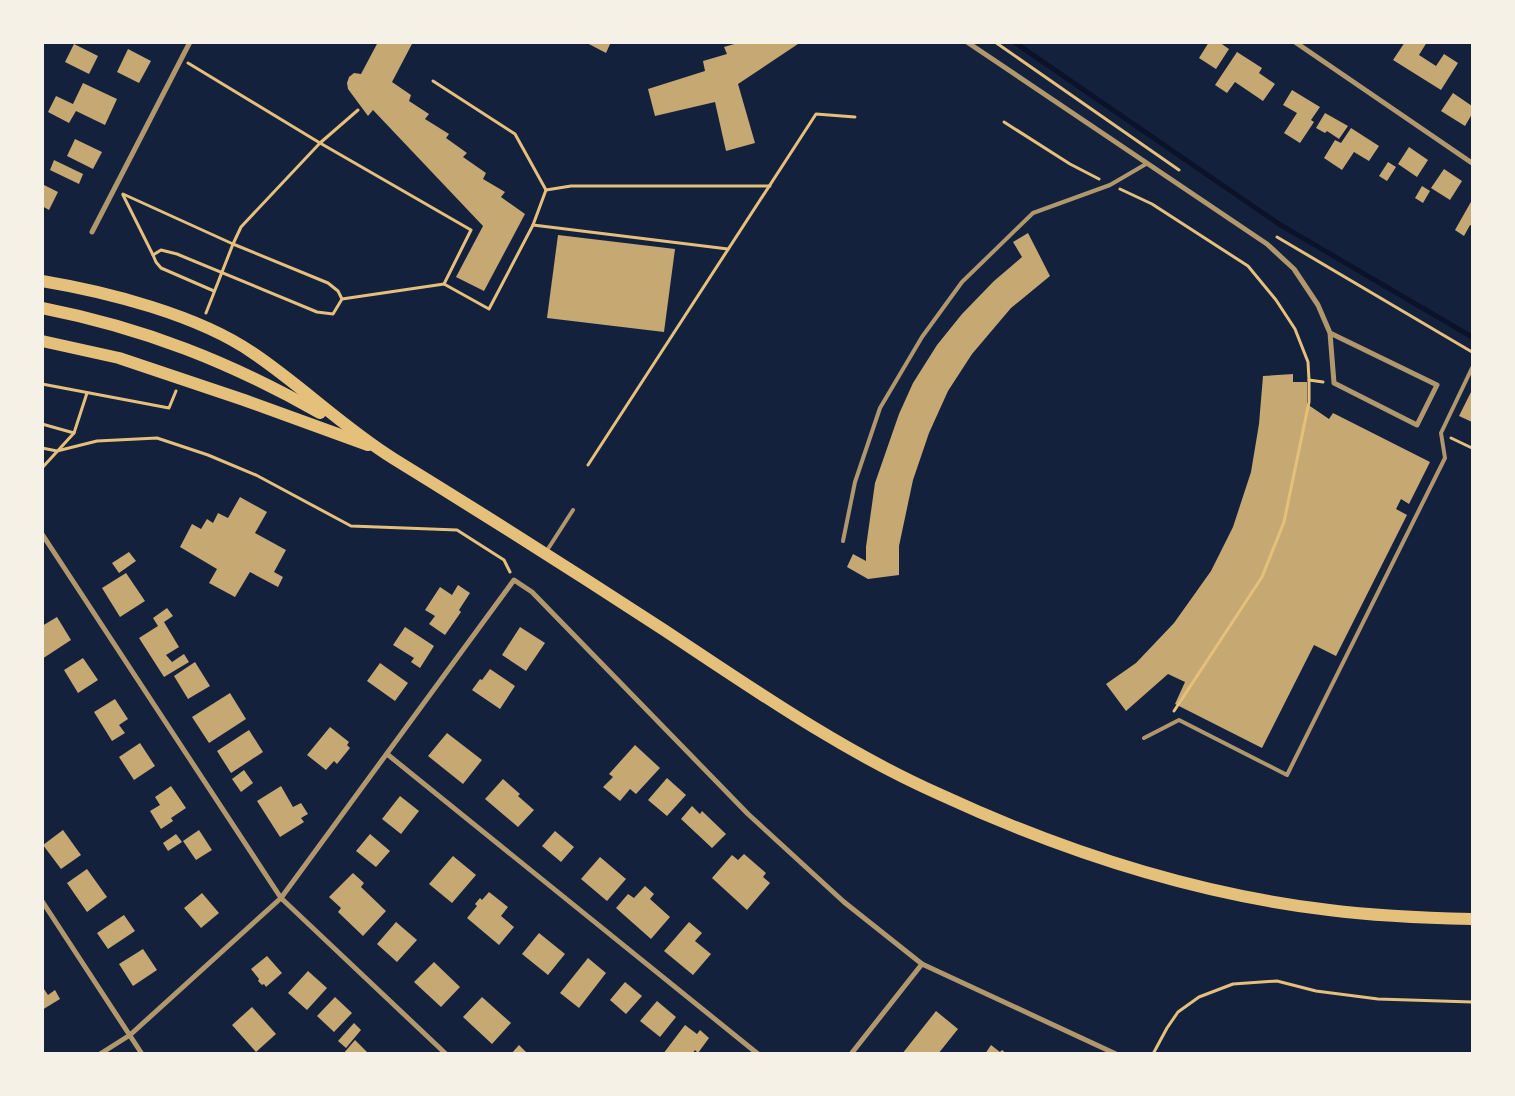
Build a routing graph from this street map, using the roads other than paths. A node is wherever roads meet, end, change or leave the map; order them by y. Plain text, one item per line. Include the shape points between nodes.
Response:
1 (190, 42) edge
2 (967, 42) edge
3 (1295, 42) edge
4 (1472, 163) edge
5 (1146, 164) junction
6 (92, 232) dead end
7 (42, 281) edge
8 (42, 308) edge
9 (1330, 333) junction
10 (42, 341) edge
11 (1472, 368) edge
12 (380, 450) junction
13 (573, 510) dead end
14 (42, 534) edge
15 (843, 541) dead end
16 (546, 552) junction
17 (1144, 738) dead end
18 (387, 754) junction
19 (281, 898) junction
20 (42, 901) edge
21 (1472, 919) edge
22 (922, 964) junction
23 (130, 1035) junction
24 (100, 1054) edge
25 (142, 1054) edge
26 (446, 1054) edge
27 (758, 1054) edge
28 (851, 1054) edge
29 (1116, 1054) edge

1 - 6 street
2 - 5 street
3 - 4 street
5 - 9 street via 1266,244 1294,269 1318,306
5 - 15 lane via 1110,185 1033,213 962,282 922,337 880,408 855,482
7 - 12 main road via 150,307 226,338 251,352
8 - 12 main road via 141,332 214,359 291,396
9 - 9 street via 1437,385 1418,425 1334,383
10 - 12 main road via 119,358
11 - 17 lane via 1441,433 1445,458 1287,775 1179,720
12 - 16 main road
13 - 16 lane
14 - 19 street
16 - 21 main road via 844,745 937,794 1036,835 1142,871 1250,898 1337,911
18 - 19 street
18 - 22 street via 514,580 532,592 748,814 844,902
18 - 27 street
19 - 23 street
19 - 26 street
20 - 23 street
22 - 28 street
22 - 29 street
23 - 24 street
23 - 25 street

